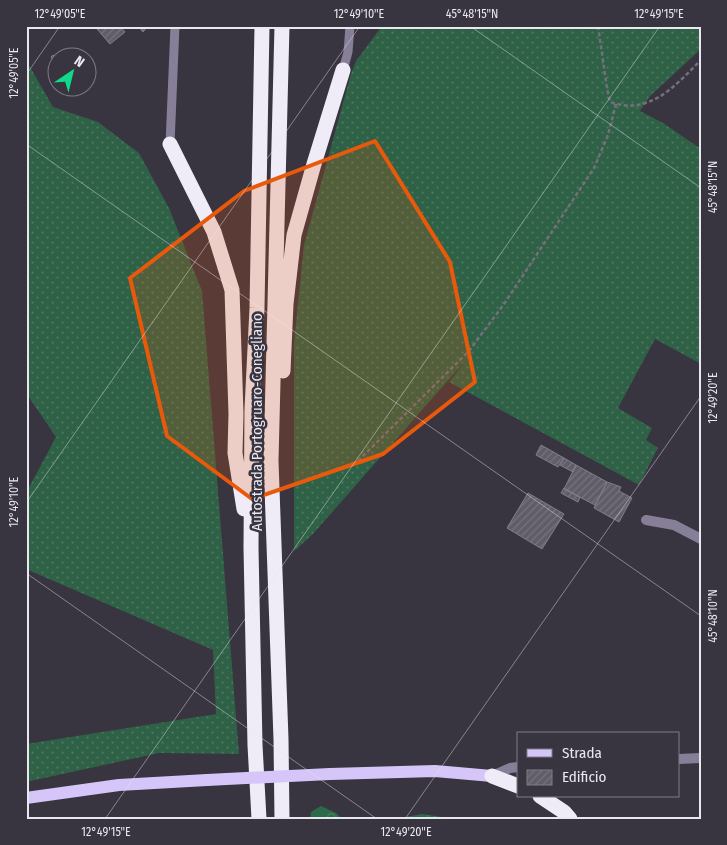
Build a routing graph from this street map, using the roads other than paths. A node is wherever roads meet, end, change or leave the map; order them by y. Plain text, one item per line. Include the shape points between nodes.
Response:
1 (175, 26) edge
2 (262, 26) edge
3 (282, 26) edge
4 (350, 26) edge
5 (343, 70) joint
6 (170, 144) joint
7 (271, 461) junction
8 (646, 520) dead end
9 (701, 539) edge
10 (251, 548) junction
11 (281, 739) junction
12 (701, 758) edge
13 (680, 759) edge
14 (517, 767) edge
15 (492, 776) junction
16 (517, 786) edge
17 (26, 798) edge
18 (543, 798) edge
19 (564, 798) edge
20 (567, 815) edge
21 (257, 819) edge
22 (282, 819) edge
23 (290, 819) edge

1 - 6 lane
2 - 10 highway, Autostrada Portogruaro-Conegliano
3 - 7 highway, Autostrada Portogruaro-Conegliano
4 - 5 lane
5 - 7 highway via 294,235 286,304 282,390
6 - 10 highway via 214,232 232,290 235,453
7 - 11 highway, Autostrada Portogruaro-Conegliano
8 - 9 street via 674,525
10 - 21 highway, Autostrada Portogruaro-Conegliano
11 - 22 highway, Autostrada Portogruaro-Conegliano
11 - 23 highway
12 - 13 street
14 - 15 street
15 - 16 highway
15 - 17 main road, bridge via 434,771 330,774 119,785
18 - 20 highway
19 - 20 highway

